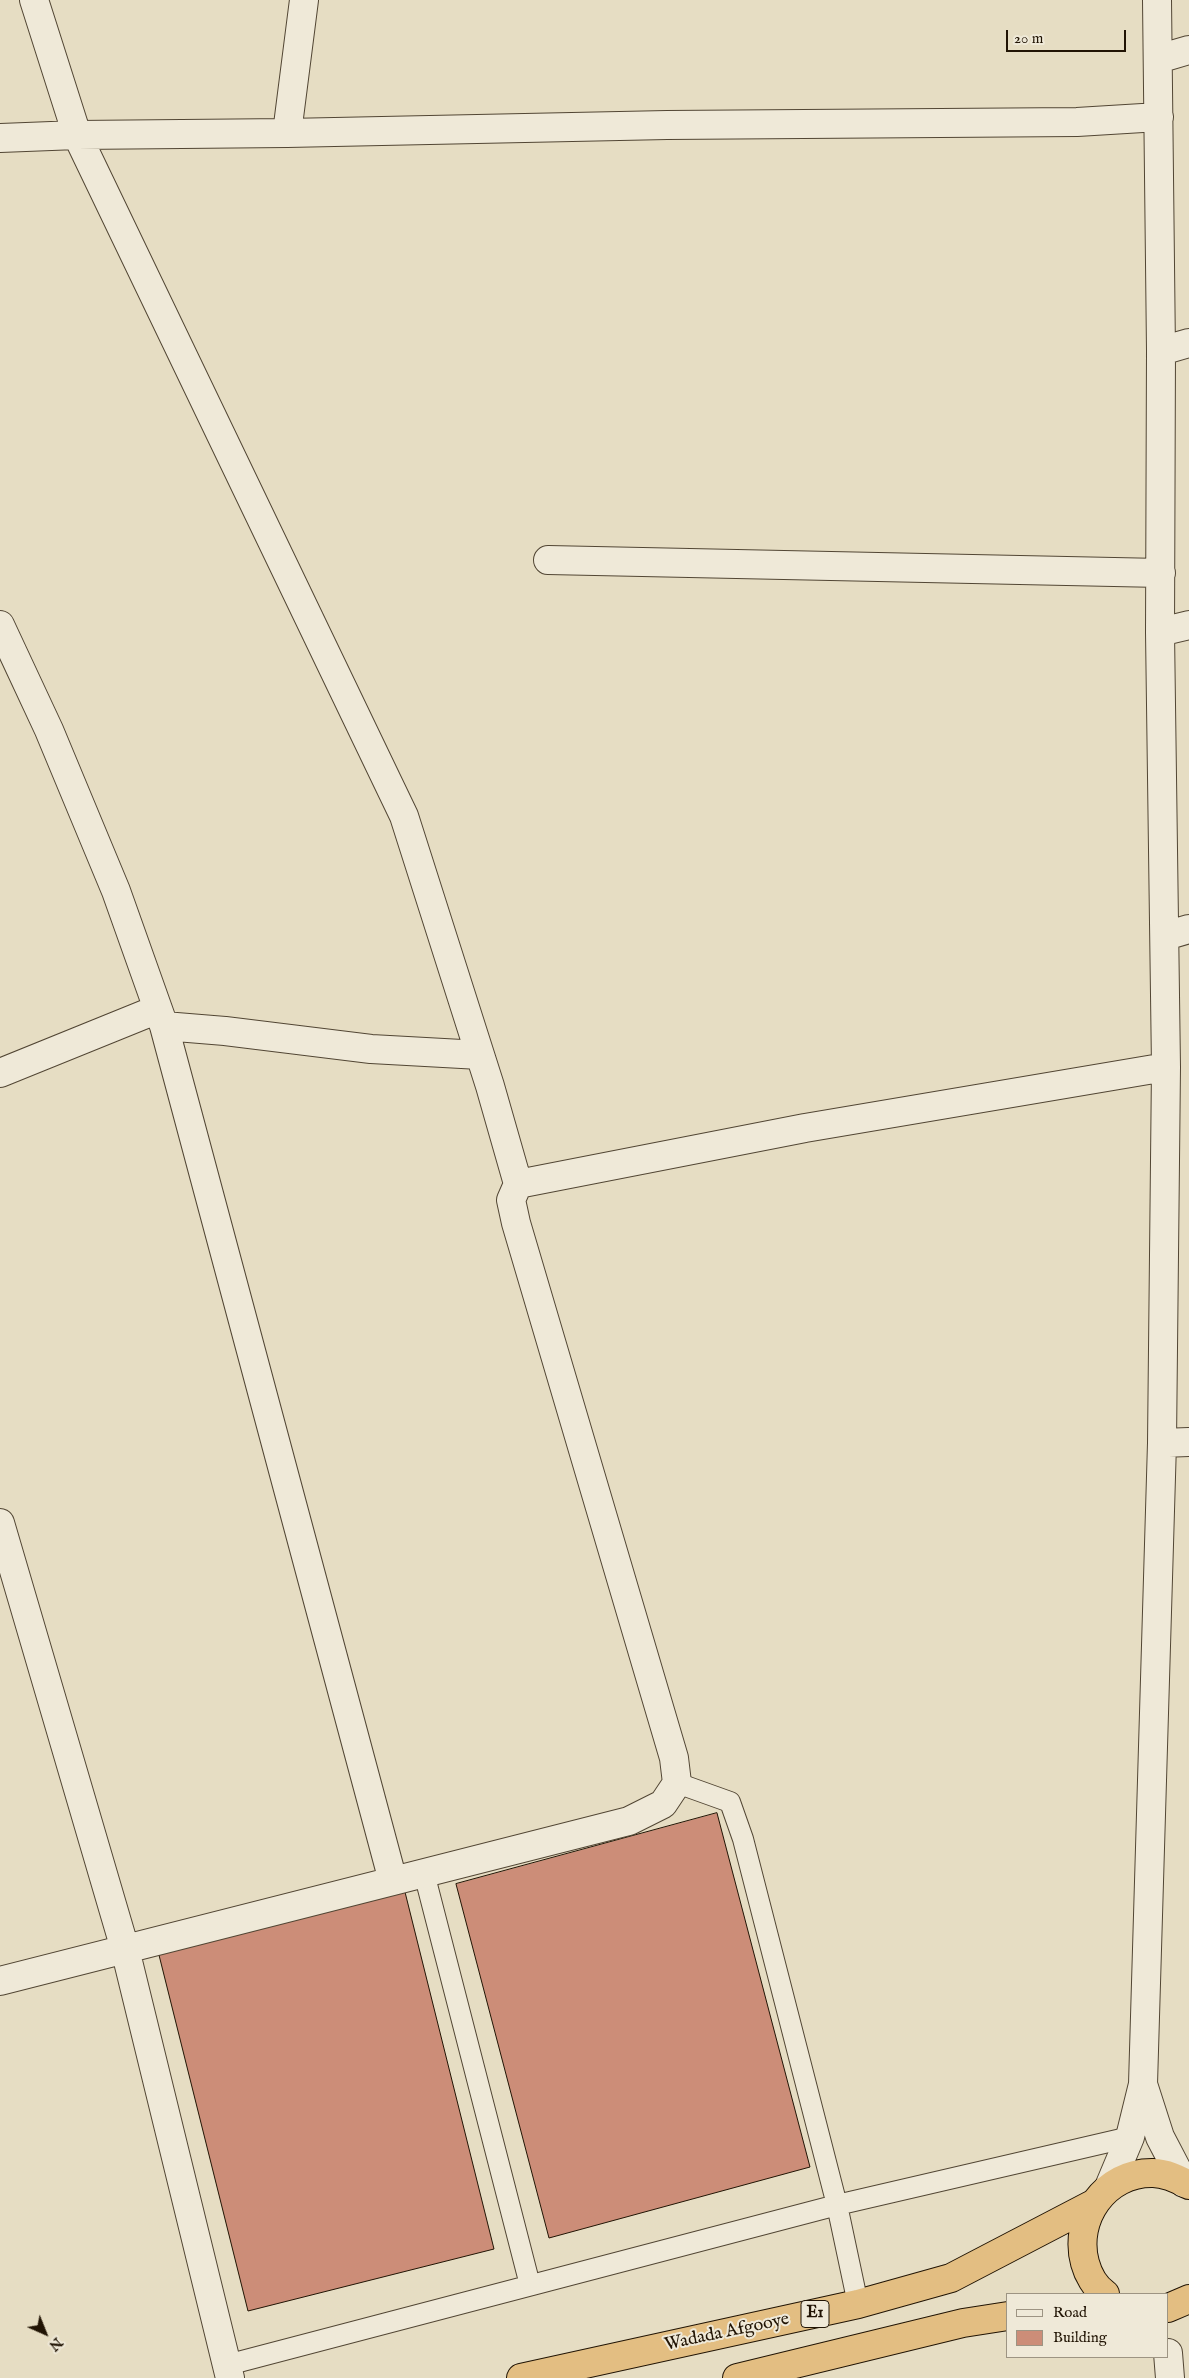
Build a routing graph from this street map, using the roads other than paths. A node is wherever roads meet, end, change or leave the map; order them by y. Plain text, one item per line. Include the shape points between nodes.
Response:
1 (34, 0) edge
2 (304, 0) edge
3 (1157, 0) edge
4 (1189, 50) edge
5 (1158, 58) junction
6 (1159, 117) junction
7 (287, 133) junction
8 (77, 135) junction
9 (0, 138) edge
10 (1189, 343) edge
11 (1161, 351) junction
12 (548, 560) dead end
13 (1160, 573) junction
14 (0, 625) edge
15 (1189, 625) edge
16 (1160, 632) junction
17 (1177, 932) edge
18 (161, 1018) junction
19 (480, 1055) junction
20 (1166, 1067) junction
21 (0, 1074) edge
22 (518, 1184) junction
23 (1176, 1443) edge
24 (0, 1523) edge
25 (677, 1783) junction
26 (424, 1873) junction
27 (393, 1881) junction
28 (125, 1949) junction
29 (0, 1981) edge
30 (1143, 2084) junction
31 (1130, 2137) junction
32 (1187, 2184) edge
33 (1101, 2196) junction
34 (838, 2205) junction
35 (530, 2285) junction
36 (1104, 2293) edge
37 (1189, 2299) edge
38 (858, 2304) junction
39 (1169, 2308) edge
40 (1006, 2316) edge
41 (1168, 2358) edge
42 (229, 2371) edge
43 (520, 2378) edge
44 (737, 2378) edge
45 (1170, 2378) edge

1 - 8 street
2 - 7 street
3 - 5 street
4 - 5 street
5 - 6 street
6 - 7 street via 1077,122 667,125
6 - 11 street
7 - 8 street
8 - 9 street
8 - 19 street via 404,816
10 - 11 street
11 - 13 street
12 - 13 street
13 - 16 street
14 - 18 street via 49,730 116,891
15 - 16 street
16 - 17 street
17 - 20 street
18 - 19 street via 225,1031 371,1049
18 - 21 street
18 - 27 street
19 - 22 street
20 - 22 street via 805,1128
20 - 23 street
22 - 25 street via 512,1200 516,1223 674,1758
23 - 30 street
24 - 28 street
25 - 26 street via 663,1804 630,1821
25 - 34 lane via 730,1802 743,1839
26 - 27 street
26 - 35 lane
27 - 28 street
28 - 29 street
28 - 42 street
30 - 31 street
30 - 32 street via 1160,2137
31 - 33 street
31 - 34 lane
32 - 33 highway, Wadada Afgooye via 1174,2177 1153,2173 1129,2176
33 - 36 highway via 1083,2226 1081,2249 1087,2271
33 - 38 highway, Wadada Afgooye / E1 via 951,2278
34 - 35 lane
34 - 38 lane
35 - 42 lane
37 - 39 highway
38 - 43 highway, Wadada Afgooye / E1
40 - 44 highway via 963,2323
41 - 45 street

